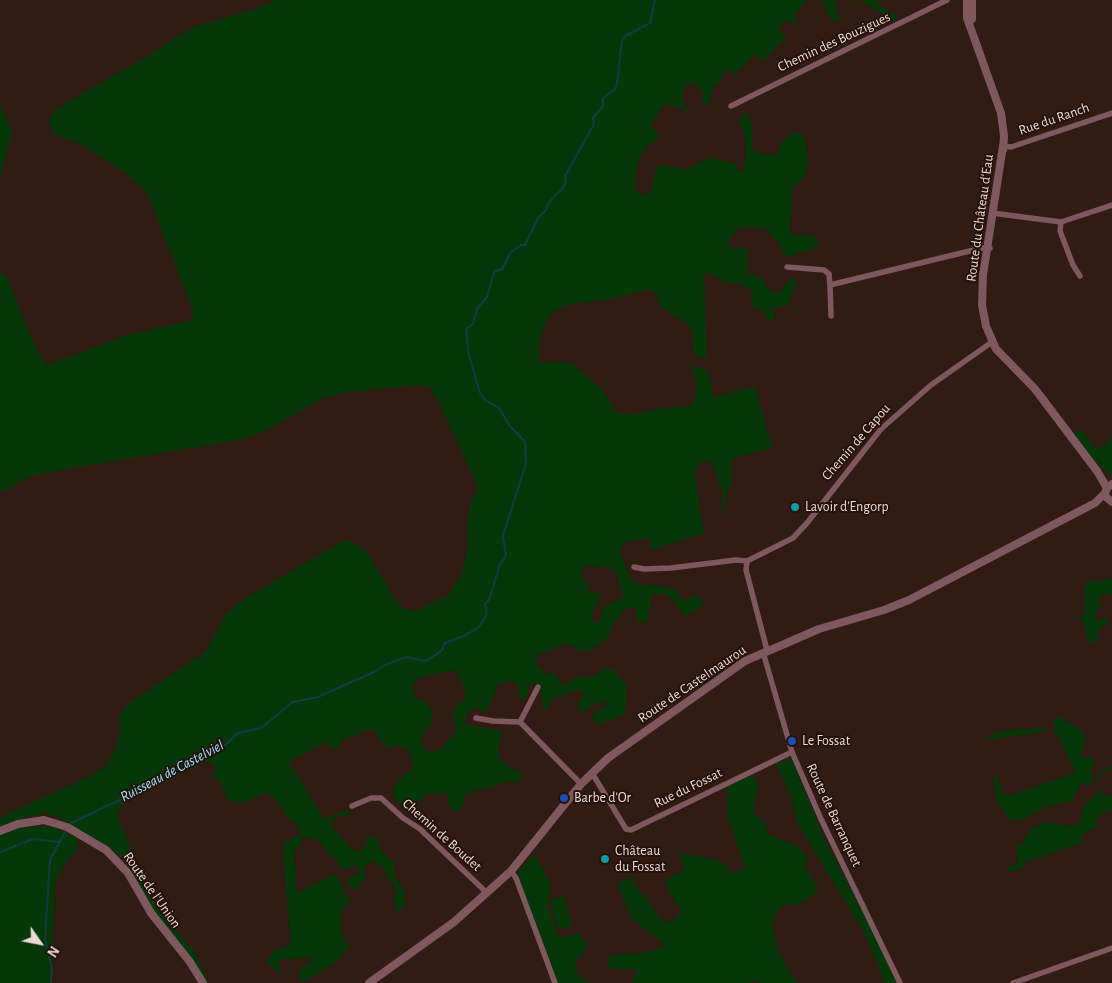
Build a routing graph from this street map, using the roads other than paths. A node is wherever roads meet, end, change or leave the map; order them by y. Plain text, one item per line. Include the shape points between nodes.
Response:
1 (947, 0) edge
2 (967, 0) edge
3 (972, 0) edge
4 (975, 38) junction
5 (732, 106) dead end
6 (1112, 113) edge
7 (1003, 146) junction
8 (1112, 205) edge
9 (993, 213) junction
10 (1060, 222) junction
11 (988, 248) junction
12 (787, 267) dead end
13 (1080, 276) dead end
14 (830, 285) junction
15 (831, 316) dead end
16 (992, 342) junction
17 (1109, 487) edge
18 (1111, 501) edge
19 (1095, 503) junction
20 (747, 561) junction
21 (634, 567) dead end
22 (765, 651) junction
23 (538, 687) dead end
24 (476, 718) dead end
25 (520, 722) junction
26 (792, 752) junction
27 (592, 773) junction
28 (581, 784) junction
29 (352, 806) dead end
30 (0, 831) edge
31 (511, 871) junction
32 (487, 893) junction
33 (1112, 948) edge
34 (203, 983) edge
35 (369, 983) edge
36 (554, 983) edge
37 (900, 983) edge
38 (1013, 983) edge

1 - 5 street, Chemin des Bouzigues
2 - 4 street, Route du Château d'Eau via 967,18
3 - 4 street, Route du Château d'Eau
4 - 7 street, Route du Château d'Eau via 1001,113
6 - 7 street, Rue du Ranch
7 - 9 street, Route du Château d'Eau
8 - 10 street
9 - 10 street
9 - 11 street, Route du Château d'Eau
10 - 13 street via 1073,265
11 - 14 street
11 - 16 street, Route du Château d'Eau via 983,294 984,315
12 - 14 street via 824,270 829,274
14 - 15 street
16 - 17 street, Route du Château d'Eau via 1007,363 1035,389
16 - 20 street, Chemin de Capou via 931,385 881,429 793,538
17 - 18 street, Route du Château d'Eau
17 - 19 street, Route de Castelmaurou
18 - 19 street, Route de Castelmaurou
19 - 22 street, Route de Castelmaurou via 909,600 819,629
20 - 21 street via 671,568
20 - 22 street via 746,570
22 - 26 street, Route de Barranquet
22 - 27 street, Route de Castelmaurou via 687,701
23 - 25 street
24 - 25 street
25 - 28 street
26 - 27 street, Rue du Fossat via 630,830 626,829
26 - 37 street, Route de Barranquet
27 - 28 street, Route de Castelmaurou
28 - 31 street, Route de Castelmaurou
29 - 32 street, Chemin de Boudet via 371,798 382,798 420,829
30 - 34 street, Route de l'Union via 44,820 67,827 106,850 128,872 151,913
31 - 32 street, Route de Castelmaurou
31 - 36 street
32 - 35 street, Route de Castelmaurou via 454,922
33 - 38 street

